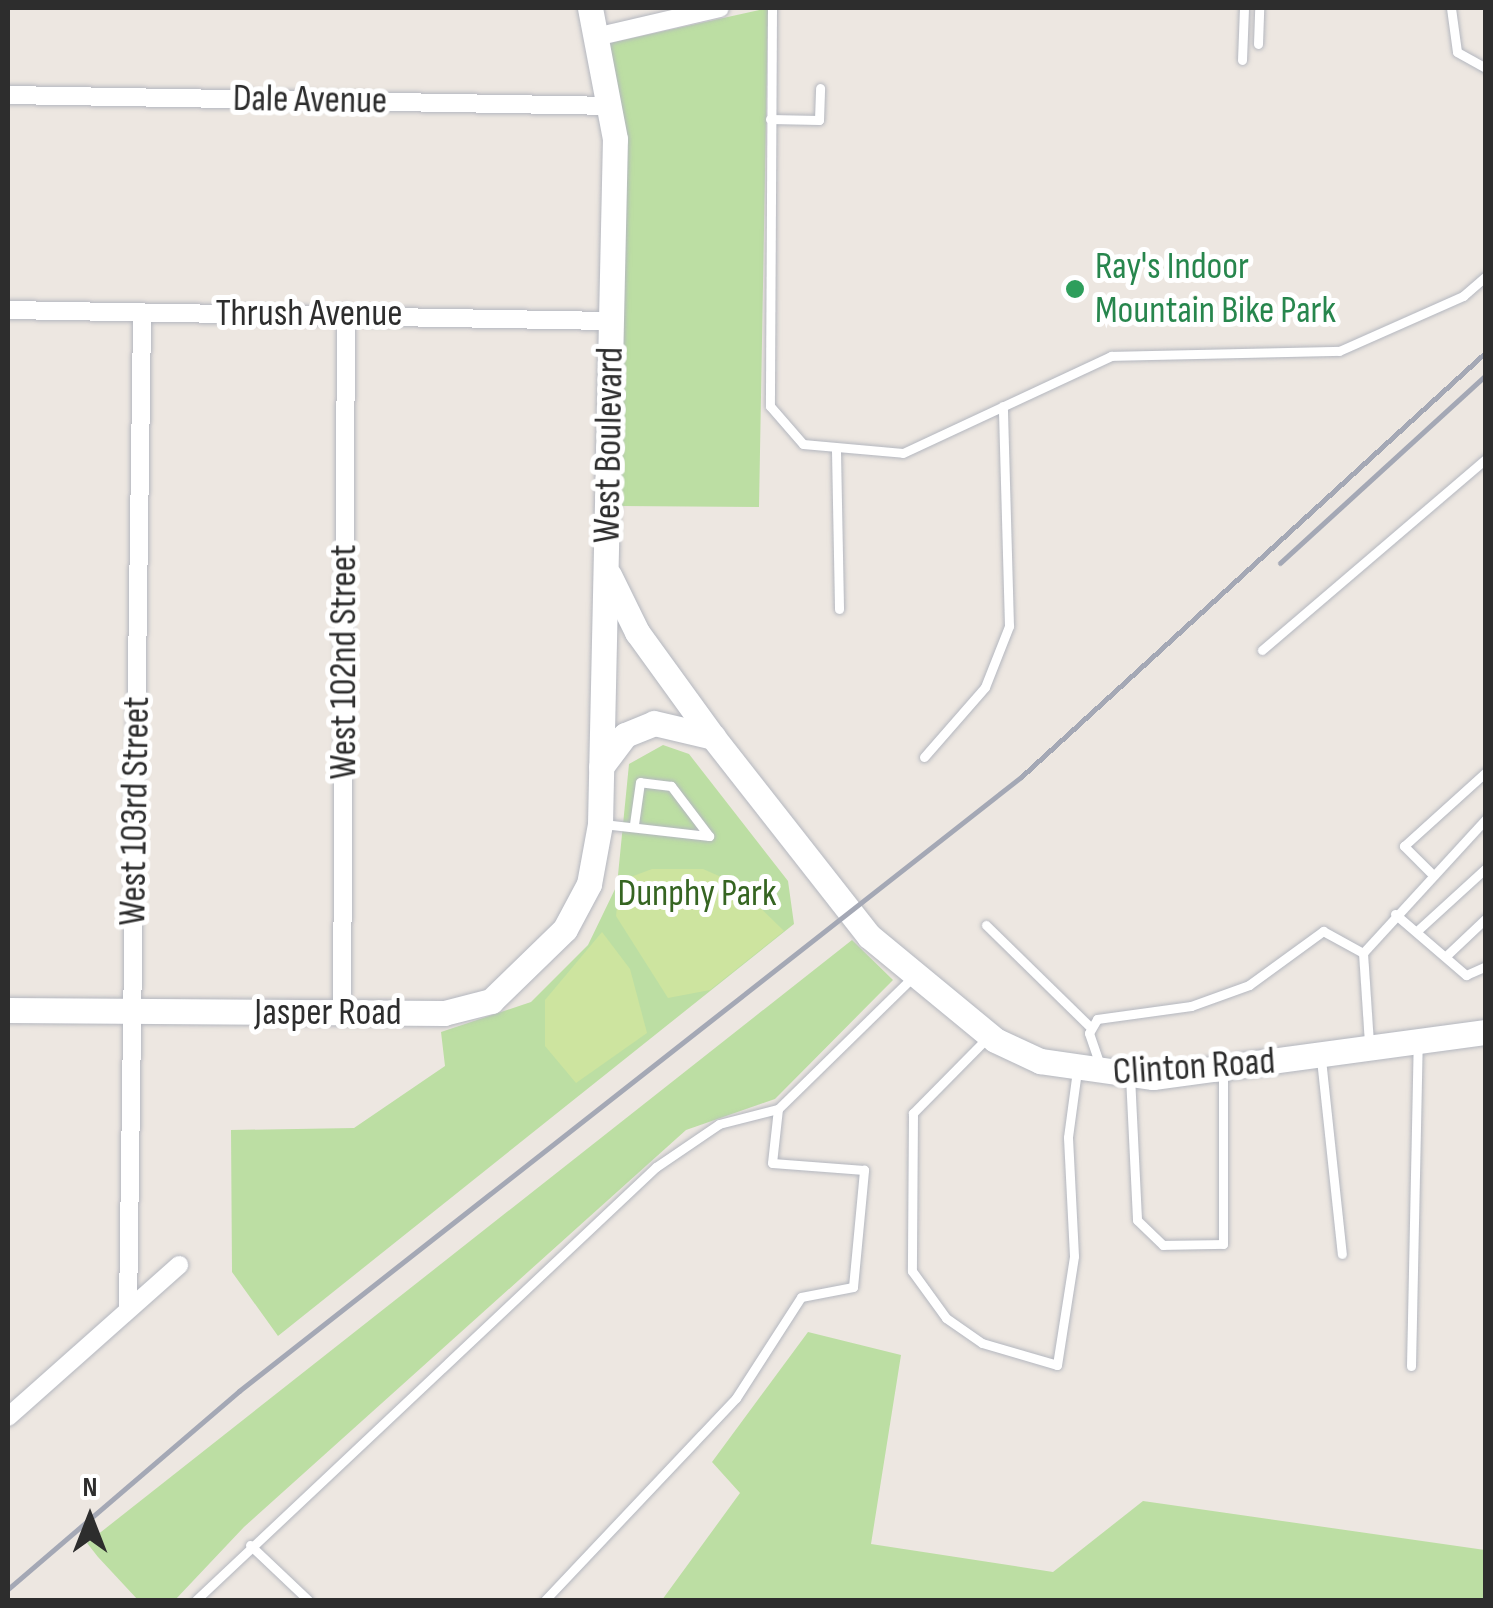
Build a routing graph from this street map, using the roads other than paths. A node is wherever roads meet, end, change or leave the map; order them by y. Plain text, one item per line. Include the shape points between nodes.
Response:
1 (590, 8) edge
2 (720, 8) edge
3 (772, 8) edge
4 (1244, 8) edge
5 (1259, 8) edge
6 (1451, 8) edge
7 (600, 36) junction
8 (1258, 44) dead end
9 (1242, 60) dead end
10 (1486, 68) edge
11 (820, 88) dead end
12 (8, 95) edge
13 (612, 106) junction
14 (770, 119) junction
15 (1486, 276) edge
16 (8, 310) edge
17 (346, 312) junction
18 (142, 313) junction
19 (610, 321) junction
20 (1003, 406) junction
21 (836, 451) junction
22 (1486, 459) edge
23 (606, 570) junction
24 (839, 609) dead end
25 (605, 615) junction
26 (629, 636) junction
27 (1262, 650) dead end
28 (713, 738) junction
29 (924, 757) dead end
30 (601, 767) junction
31 (1486, 772) edge
32 (1486, 819) edge
33 (600, 824) junction
34 (634, 824) junction
35 (1486, 868) edge
36 (1430, 872) junction
37 (589, 884) joint
38 (1395, 914) junction
39 (1486, 918) edge
40 (986, 924) dead end
41 (1418, 930) junction
42 (1363, 952) junction
43 (1446, 956) junction
44 (1486, 966) edge
45 (912, 978) junction
46 (8, 1010) edge
47 (132, 1012) junction
48 (342, 1012) junction
49 (1090, 1027) junction
50 (1486, 1032) edge
51 (989, 1036) junction
52 (1418, 1042) junction
53 (1370, 1049) junction
54 (1320, 1056) junction
55 (1077, 1070) junction
56 (1223, 1071) junction
57 (1102, 1075) junction
58 (1130, 1076) junction
59 (778, 1110) junction
60 (1342, 1254) dead end
61 (179, 1265) dead end
62 (128, 1309) junction
63 (1411, 1366) dead end
64 (8, 1418) edge
65 (250, 1545) junction
66 (196, 1600) edge
67 (308, 1600) edge
68 (545, 1600) edge

1 - 7 street, West Boulevard
2 - 7 street
3 - 14 lane
4 - 9 lane
5 - 8 lane
6 - 10 lane via 1457,52
7 - 13 street, West Boulevard
11 - 14 lane via 819,120
12 - 13 street, Dale Avenue
13 - 19 street, West Boulevard
14 - 21 lane via 770,406 793,438
15 - 20 lane via 1464,296 1339,351 1110,356
16 - 18 street, Thrush Avenue
17 - 18 street, Thrush Avenue
17 - 19 street, Thrush Avenue
17 - 48 street, West 102nd Street
18 - 47 street, West 103rd Street
19 - 23 street, West Boulevard
20 - 21 lane via 902,453
20 - 29 lane via 1009,626 985,686
21 - 24 lane
22 - 27 lane
23 - 25 street, West Boulevard
23 - 26 street, Clinton Road
25 - 26 street, Clinton Road
25 - 30 street, West Boulevard
26 - 28 street, Clinton Road
28 - 30 street via 654,723 626,735
28 - 45 street, Clinton Road
30 - 33 street, West Boulevard
31 - 36 lane via 1404,846
32 - 36 lane
33 - 34 lane
33 - 37 street, West Boulevard
34 - 34 lane via 655,827 709,836 671,786 640,782
35 - 41 lane
36 - 38 lane
37 - 48 street, Jasper Road via 557,942 491,1000 444,1014
38 - 41 lane
38 - 42 lane
39 - 43 lane
40 - 49 lane
41 - 43 lane
42 - 49 lane via 1323,931 1250,986 1191,1006 1106,1016
42 - 53 lane
43 - 44 lane via 1466,975
45 - 51 street, Clinton Road
45 - 59 lane
46 - 47 street, Jasper Road
47 - 48 street, Jasper Road
47 - 62 street, West 103rd Street
49 - 57 lane
50 - 52 street, Clinton Road
51 - 55 street, Clinton Road
51 - 55 lane via 913,1113 912,1271 946,1318 982,1343 1057,1366 1074,1256 1068,1137
52 - 53 street, Clinton Road
52 - 63 lane
53 - 54 street, Clinton Road
54 - 56 street, Clinton Road
54 - 60 lane
55 - 57 street, Clinton Road
56 - 58 street, Clinton Road
56 - 58 lane via 1223,1244 1163,1245 1137,1220
57 - 58 street, Clinton Road
59 - 65 lane via 719,1124 679,1148
59 - 68 lane via 772,1163 864,1170 853,1287 801,1297 736,1398
61 - 62 street
62 - 64 street
65 - 66 lane
65 - 67 lane

